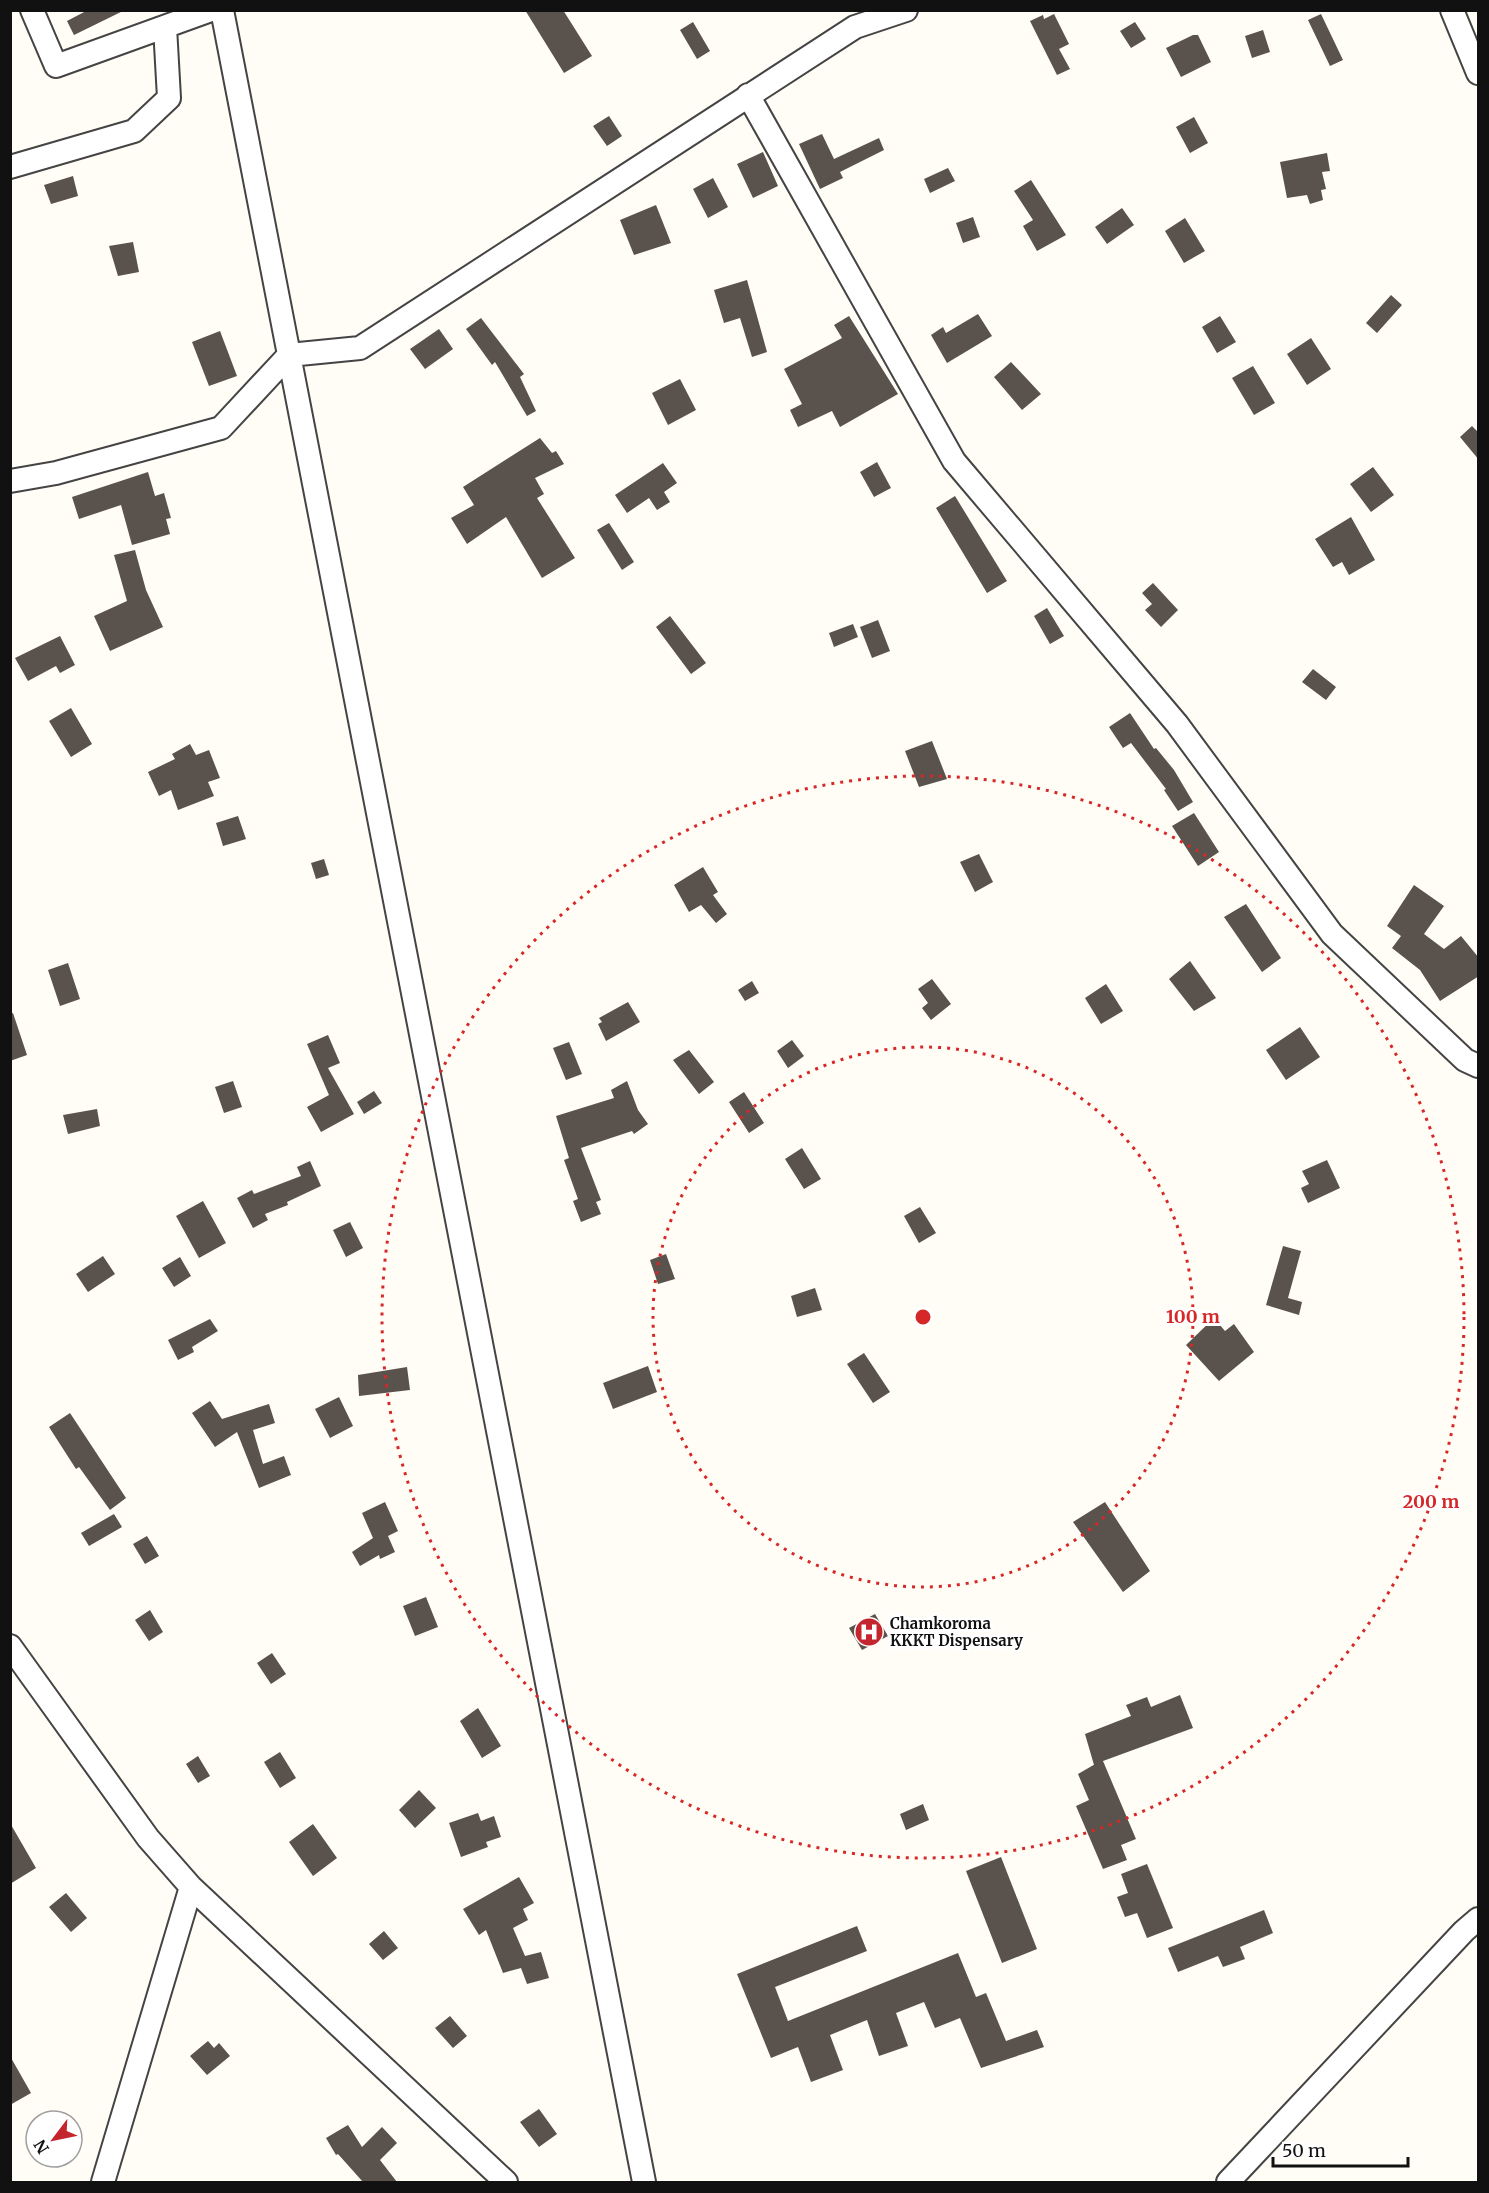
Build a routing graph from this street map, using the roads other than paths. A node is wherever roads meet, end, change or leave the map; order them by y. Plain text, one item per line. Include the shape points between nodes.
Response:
1 (32, 10) edge
2 (211, 10) edge
3 (222, 10) edge
4 (906, 10) edge
5 (1452, 10) edge
6 (165, 27) junction
7 (1479, 73) edge
8 (748, 96) junction
9 (10, 167) edge
10 (289, 355) junction
11 (10, 482) edge
12 (1479, 1066) edge
13 (10, 1646) edge
14 (191, 1887) junction
15 (1479, 1919) edge
16 (103, 2182) edge
17 (506, 2182) edge
18 (644, 2182) edge
19 (1228, 2182) edge

1 - 6 street via 56,66
2 - 6 street
3 - 10 street
4 - 8 street via 855,27
5 - 7 street
6 - 9 street via 169,98 134,131
8 - 10 street via 360,348
8 - 12 street via 954,461 1177,724 1332,934 1466,1060
10 - 11 street via 221,428
10 - 18 street
13 - 14 street via 148,1838
14 - 16 street
14 - 17 street
15 - 19 street

